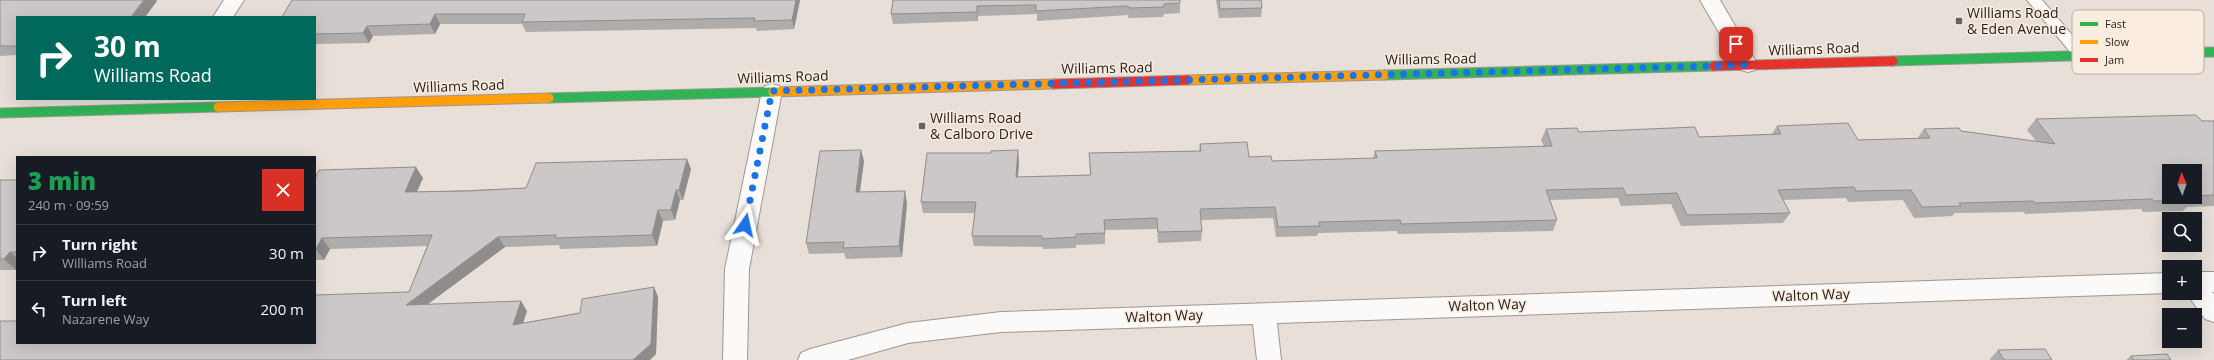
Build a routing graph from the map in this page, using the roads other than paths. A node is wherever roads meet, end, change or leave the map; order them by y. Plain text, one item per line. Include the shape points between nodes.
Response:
1 (234, 0) edge
2 (1710, 0) edge
3 (2034, 0) edge
4 (224, 16) edge
5 (2072, 44) edge
6 (2204, 52) edge
7 (2214, 52) edge
8 (2072, 55) edge
9 (1748, 65) junction
10 (772, 91) junction
11 (167, 103) edge
12 (0, 113) edge
13 (2202, 282) edge
14 (2214, 282) edge
15 (2162, 283) edge
16 (2202, 297) edge
17 (2214, 312) edge
18 (1264, 313) junction
19 (736, 360) edge
20 (810, 360) edge
21 (1269, 360) edge

1 - 4 street
2 - 9 street
3 - 5 lane
6 - 7 street, Williams Road
8 - 9 street, Williams Road
9 - 10 street, Williams Road
10 - 11 street, Williams Road
10 - 19 street via 736,268
11 - 12 street, Williams Road
13 - 14 street
15 - 18 street, Walton Way
16 - 17 street
18 - 20 street, Walton Way via 1000,322 908,333
18 - 21 street

